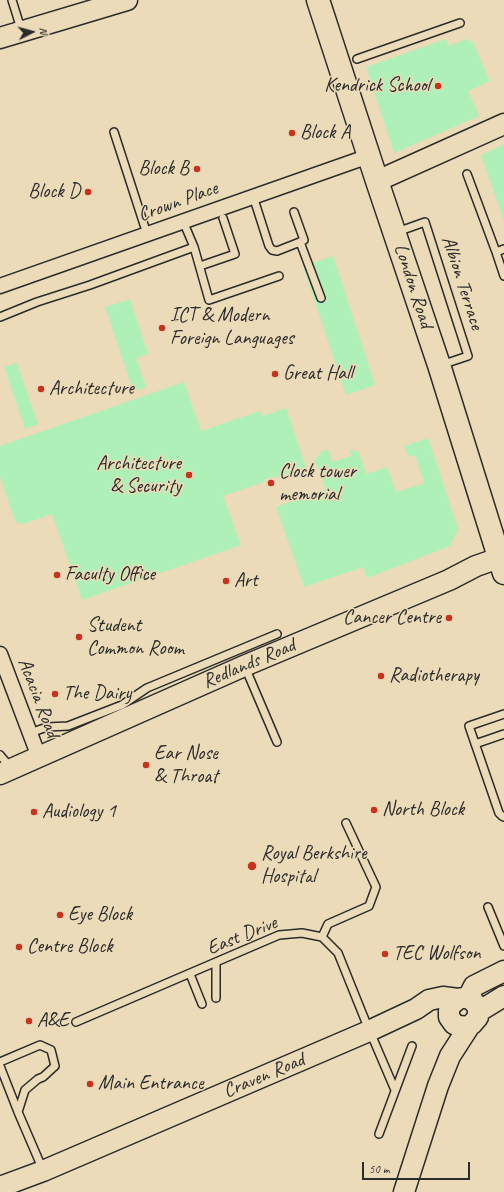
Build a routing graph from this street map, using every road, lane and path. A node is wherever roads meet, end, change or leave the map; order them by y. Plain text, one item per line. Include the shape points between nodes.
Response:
1 (12, 0) edge
2 (127, 0) edge
3 (318, 0) edge
4 (106, 3) edge
5 (460, 23) dead end
6 (22, 32) junction
7 (0, 38) edge
8 (357, 59) dead end
9 (504, 124) edge
10 (114, 132) dead end
11 (369, 156) junction
12 (467, 174) dead end
13 (377, 181) junction
14 (253, 196) junction
15 (294, 212) dead end
16 (224, 218) dead end
17 (183, 221) junction
18 (395, 233) junction
19 (147, 234) junction
20 (300, 242) junction
21 (194, 248) junction
22 (504, 249) edge
23 (496, 252) junction
24 (200, 266) junction
25 (279, 276) dead end
26 (504, 276) edge
27 (0, 286) edge
28 (321, 298) dead end
29 (0, 317) edge
30 (439, 365) junction
31 (501, 558) edge
32 (277, 634) dead end
33 (0, 654) edge
34 (244, 666) junction
35 (504, 714) edge
36 (30, 733) junction
37 (504, 734) edge
38 (277, 742) dead end
39 (475, 744) junction
40 (39, 757) junction
41 (4, 766) edge
42 (504, 817) edge
43 (346, 823) dead end
44 (488, 907) dead end
45 (322, 936) junction
46 (504, 946) edge
47 (216, 964) junction
48 (504, 971) edge
49 (190, 974) junction
50 (504, 996) edge
51 (216, 998) dead end
52 (202, 1004) dead end
53 (463, 1012) junction
54 (76, 1022) dead end
55 (369, 1031) junction
56 (412, 1046) dead end
57 (0, 1062) edge
58 (0, 1066) edge
59 (396, 1090) junction
60 (18, 1112) junction
61 (379, 1134) dead end
62 (43, 1171) junction
63 (0, 1187) edge
64 (404, 1192) edge

1 - 6 lane
2 - 4 street
3 - 11 main road, London Road
4 - 6 street
5 - 8 lane
6 - 7 street
9 - 13 street
10 - 19 lane
11 - 13 main road, London Road
11 - 14 street, Crown Place
12 - 23 lane
13 - 18 main road, London Road
14 - 17 street, Crown Place
14 - 20 lane via 268,246 272,250 277,251
15 - 20 lane via 304,240
16 - 24 lane via 235,254
17 - 19 street, Crown Place
17 - 21 lane
18 - 30 main road, London Road
18 - 30 lane, Albion Terrace via 425,222 468,356
19 - 27 street, Crown Place
20 - 28 lane
21 - 24 lane
21 - 29 lane
22 - 23 lane
23 - 26 lane
24 - 25 lane via 209,300
30 - 31 main road, London Road
31 - 34 street, Redlands Road via 476,566 442,583
32 - 36 lane via 147,688 122,705 68,726 47,726
33 - 36 street, Acacia Road
34 - 38 lane
34 - 40 street, Redlands Road
35 - 39 lane via 469,726
36 - 40 street, Acacia Road
37 - 39 lane
39 - 42 lane via 499,813
40 - 41 street, Redlands Road
43 - 45 lane via 376,887 369,906 328,924
44 - 46 lane
45 - 47 lane, East Drive via 302,933 279,936
45 - 55 lane via 338,954
47 - 49 lane, East Drive
47 - 51 lane
48 - 53 street via 474,986
49 - 52 lane
49 - 54 lane, East Drive
50 - 53 street
53 - 55 street, Craven Road via 443,997 429,1000 416,1009
53 - 64 street
55 - 59 lane
55 - 62 street, Craven Road
56 - 59 lane
57 - 60 lane via 40,1045 51,1050 55,1066 25,1090
58 - 60 lane
59 - 61 lane
60 - 62 lane
62 - 63 street, Craven Road

